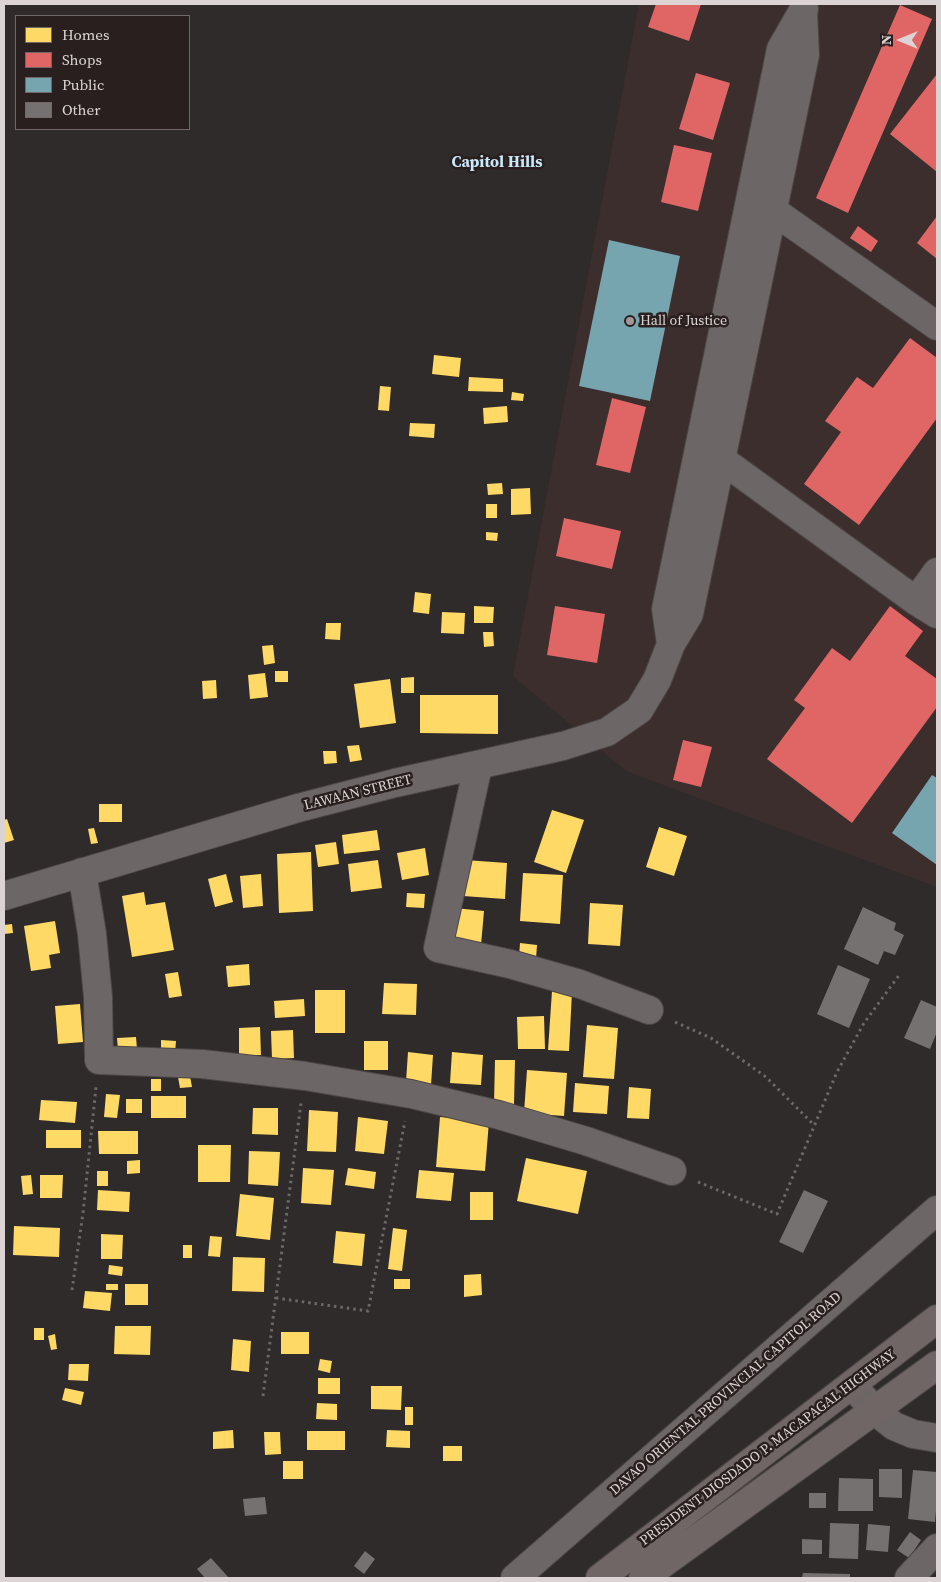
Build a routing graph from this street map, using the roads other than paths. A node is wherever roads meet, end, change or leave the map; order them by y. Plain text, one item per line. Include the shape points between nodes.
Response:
1 (804, 8) edge
2 (762, 203) junction
3 (937, 326) edge
4 (710, 452) junction
5 (937, 572) edge
6 (927, 607) edge
7 (478, 766) junction
8 (82, 872) junction
9 (4, 896) edge
10 (649, 1010) road end
11 (672, 1171) road end
12 (937, 1210) edge
13 (937, 1319) edge
14 (937, 1365) edge
15 (852, 1385) junction
16 (875, 1411) junction
17 (937, 1438) edge
18 (937, 1548) edge
19 (514, 1578) edge
20 (600, 1578) edge
21 (643, 1578) edge
22 (909, 1578) edge

1 - 2 street via 781,49
2 - 3 street
2 - 4 street
4 - 6 street
4 - 7 street, LAWAAN STREET via 666,609 671,644 657,680 639,710 606,732
5 - 6 street
7 - 8 street, LAWAAN STREET via 298,808
7 - 10 street via 438,948 580,984
8 - 9 street, LAWAAN STREET
8 - 11 street via 98,997 99,1060 202,1064 305,1076 410,1094 499,1115
12 - 19 street, DAVAO ORIENTAL PROVINCIAL CAPITOL ROAD
13 - 15 main road, PRESIDENT DIOSDADO P. MACAPAGAL HIGHWAY
14 - 16 main road
15 - 16 street
15 - 20 main road, PRESIDENT DIOSDADO P. MACAPAGAL HIGHWAY
16 - 17 street via 894,1426 913,1434
16 - 21 main road
18 - 22 street

